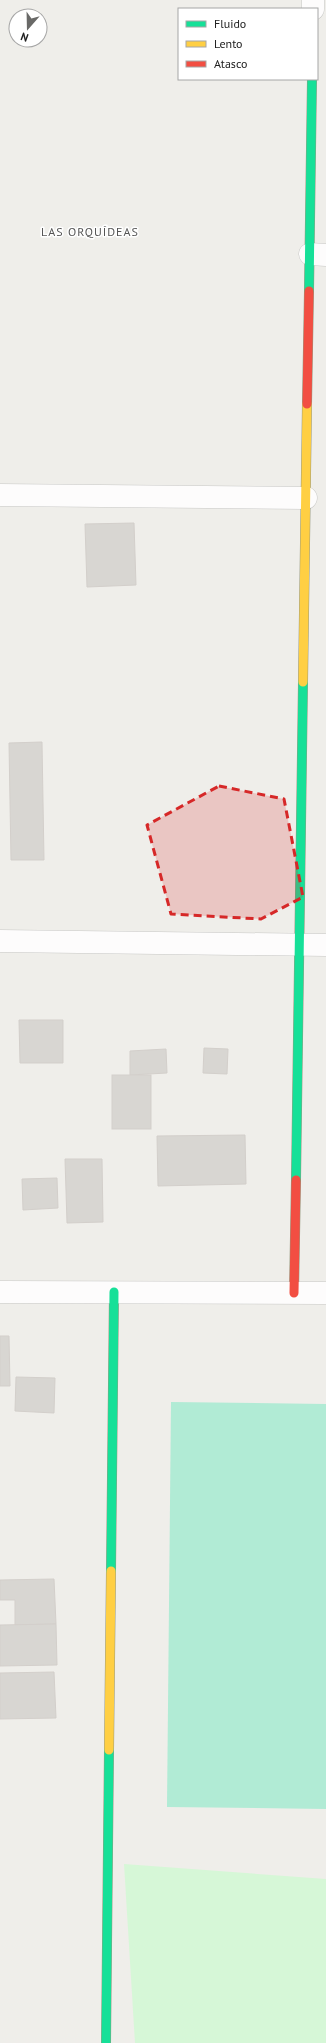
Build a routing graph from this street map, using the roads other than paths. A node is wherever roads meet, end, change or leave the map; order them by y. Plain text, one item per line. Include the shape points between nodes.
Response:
1 (312, 80) edge
2 (318, 254) edge
3 (0, 495) edge
4 (306, 498) junction
5 (0, 941) edge
6 (300, 945) junction
7 (326, 945) edge
8 (0, 1292) edge
9 (114, 1292) junction
10 (294, 1293) junction
11 (326, 1293) edge
12 (106, 2043) edge

1 - 2 street
2 - 4 street
3 - 4 street
4 - 6 street
5 - 6 street
6 - 7 street
6 - 10 street
8 - 9 street
9 - 10 street
9 - 12 street
10 - 11 street

